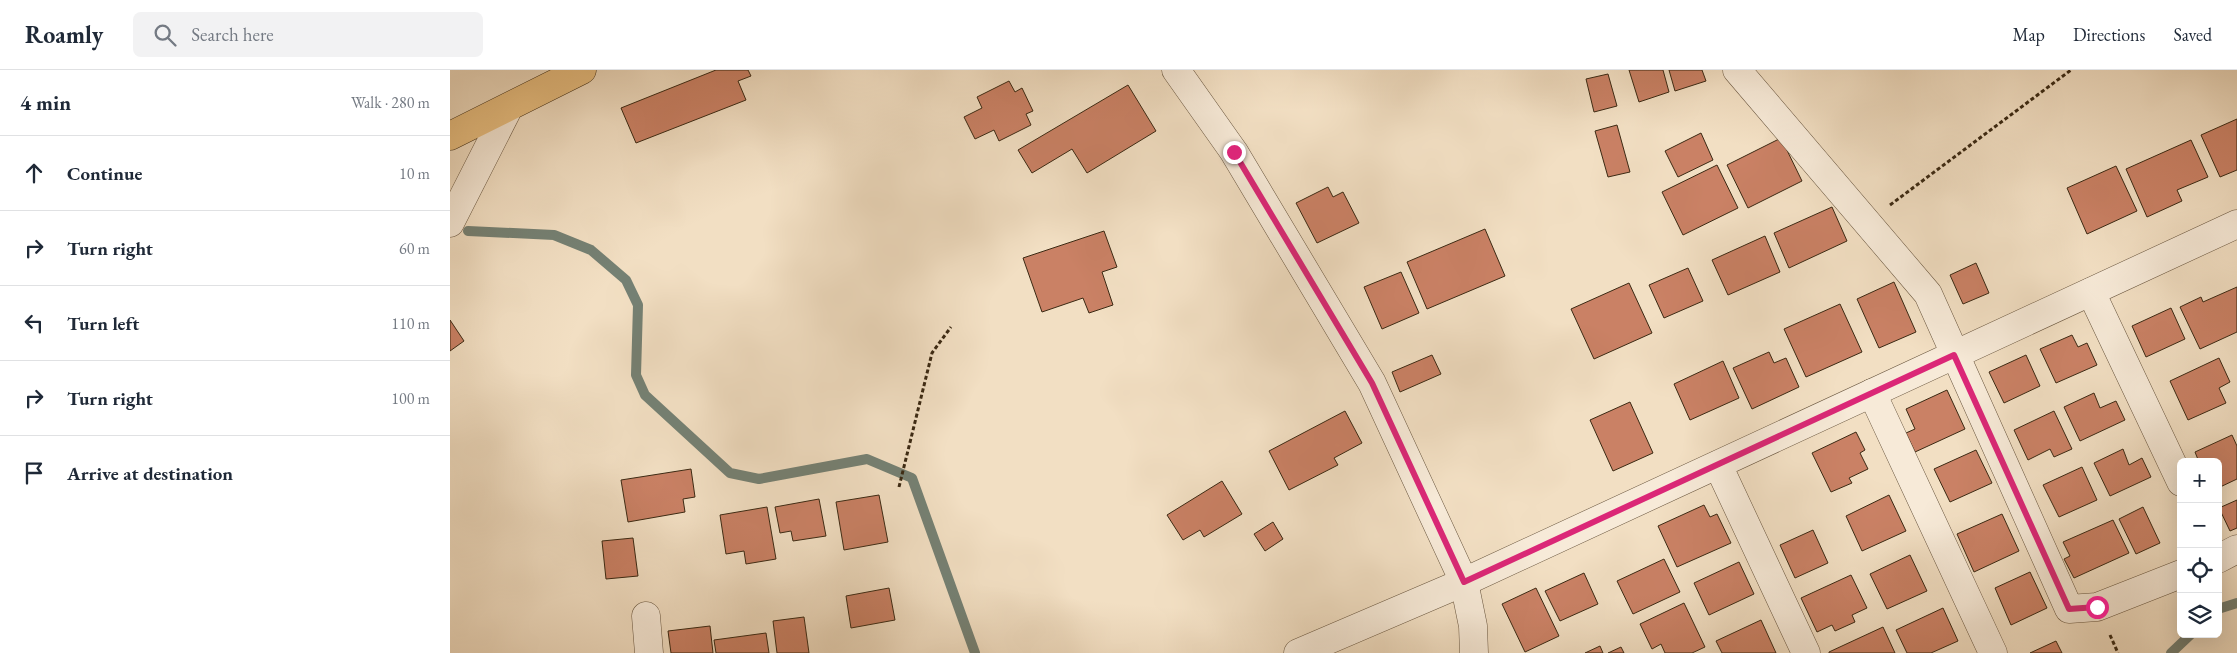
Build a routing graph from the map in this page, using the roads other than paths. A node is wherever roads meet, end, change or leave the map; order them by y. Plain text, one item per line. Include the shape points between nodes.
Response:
1 (582, 70) edge
2 (1176, 70) edge
3 (1737, 70) edge
4 (509, 107) junction
5 (450, 136) edge
6 (450, 223) edge
7 (2237, 224) edge
8 (2091, 292) junction
9 (1954, 355) junction
10 (1872, 393) junction
11 (1718, 465) junction
12 (2177, 474) edge
13 (2237, 549) edge
14 (2222, 557) edge
15 (2177, 576) edge
16 (1464, 582) junction
17 (646, 616) dead end
18 (649, 653) edge
19 (1298, 653) edge
20 (1474, 653) edge
21 (1806, 653) edge
22 (1994, 653) edge

1 - 4 highway
2 - 16 street via 1234,152 1372,383
3 - 9 street via 1928,294
4 - 5 highway
4 - 6 street
7 - 8 street
8 - 9 street
8 - 12 street
9 - 10 street
9 - 15 street via 2069,609 2097,607
10 - 11 street
10 - 22 street
11 - 16 street
11 - 21 street
13 - 14 street
16 - 19 street
16 - 20 street via 1473,626
17 - 18 street

